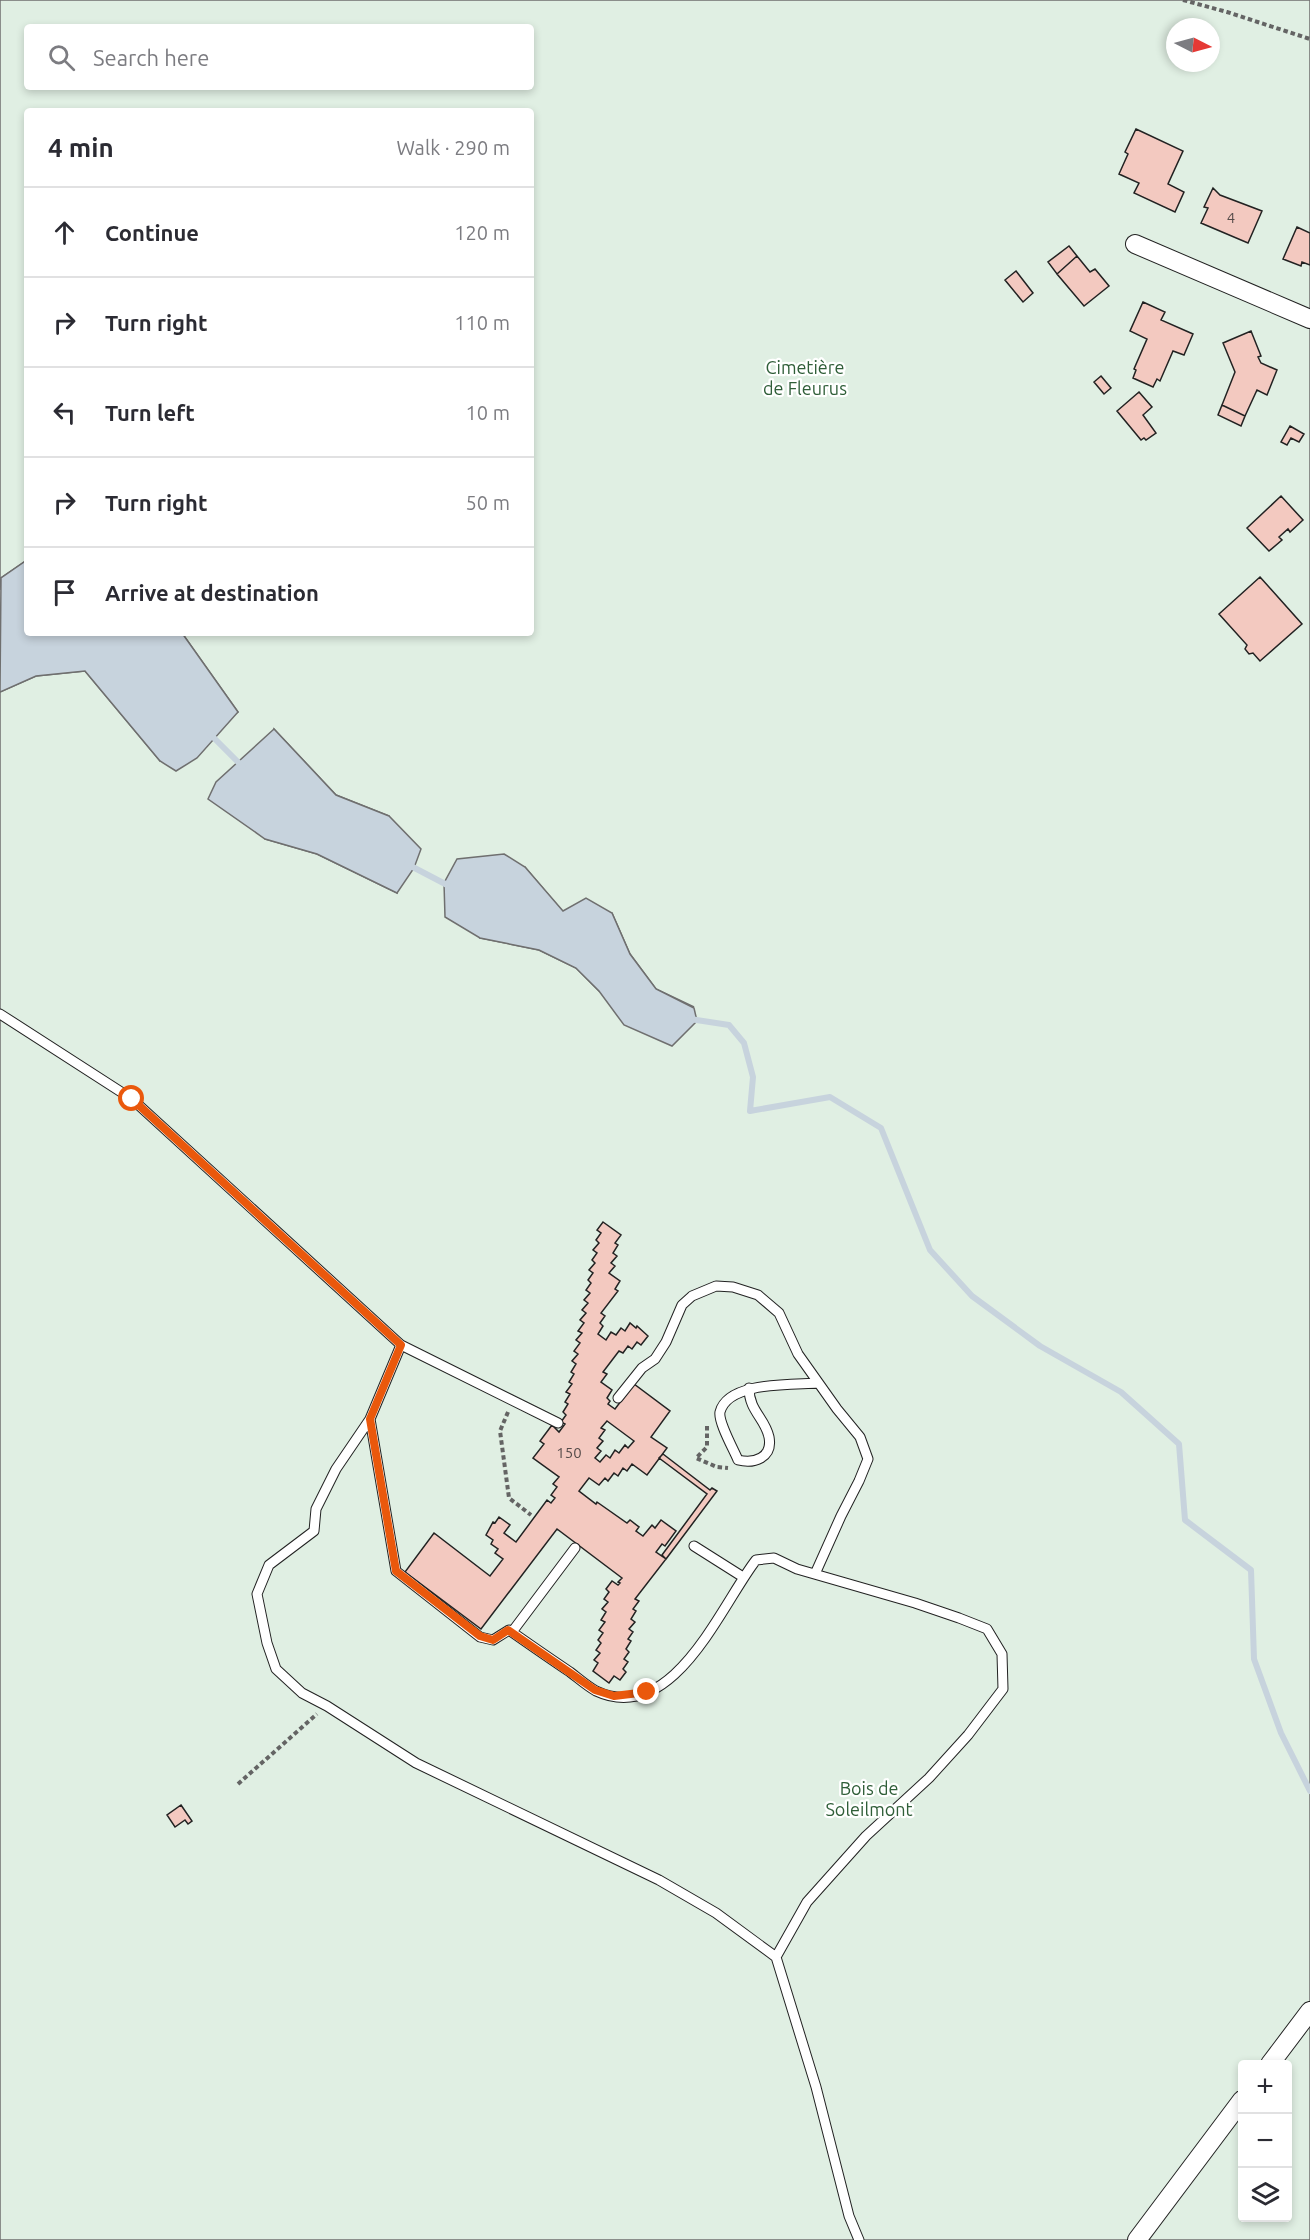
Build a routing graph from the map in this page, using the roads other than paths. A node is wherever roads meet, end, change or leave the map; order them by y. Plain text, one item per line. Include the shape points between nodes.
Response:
1 (1136, 244) dead end
2 (1310, 319) edge
3 (0, 1014) edge
4 (401, 1345) junction
5 (818, 1383) junction
6 (749, 1388) junction
7 (618, 1398) dead end
8 (370, 1419) junction
9 (558, 1423) dead end
10 (694, 1546) dead end
11 (575, 1548) dead end
12 (815, 1574) junction
13 (743, 1577) junction
14 (512, 1632) junction
15 (776, 1957) junction
16 (1310, 2011) edge
17 (1273, 2060) edge
18 (1238, 2105) edge
19 (859, 2240) edge
20 (1137, 2240) edge

1 - 2 street
3 - 4 lane via 132,1099
4 - 8 lane
4 - 9 lane
5 - 6 lane
5 - 7 lane via 798,1354 779,1313 758,1295 716,1286 682,1305 655,1359 642,1368
5 - 12 lane via 861,1437 868,1459
6 - 6 lane via 753,1409 770,1441 760,1461 749,1463 738,1460 720,1411 734,1395
8 - 14 lane via 396,1571 480,1636 493,1640 508,1630
8 - 15 lane via 336,1469 316,1509 314,1531 269,1565 257,1594 276,1669 302,1693 416,1763 658,1880 716,1913
10 - 13 lane
11 - 14 lane
12 - 13 lane via 774,1558 756,1560
12 - 15 lane via 987,1629 1002,1654 1003,1689 929,1778 867,1836 807,1902
13 - 14 lane via 721,1615 680,1669 647,1692 614,1696 595,1690
15 - 19 lane
16 - 17 street
18 - 20 street

